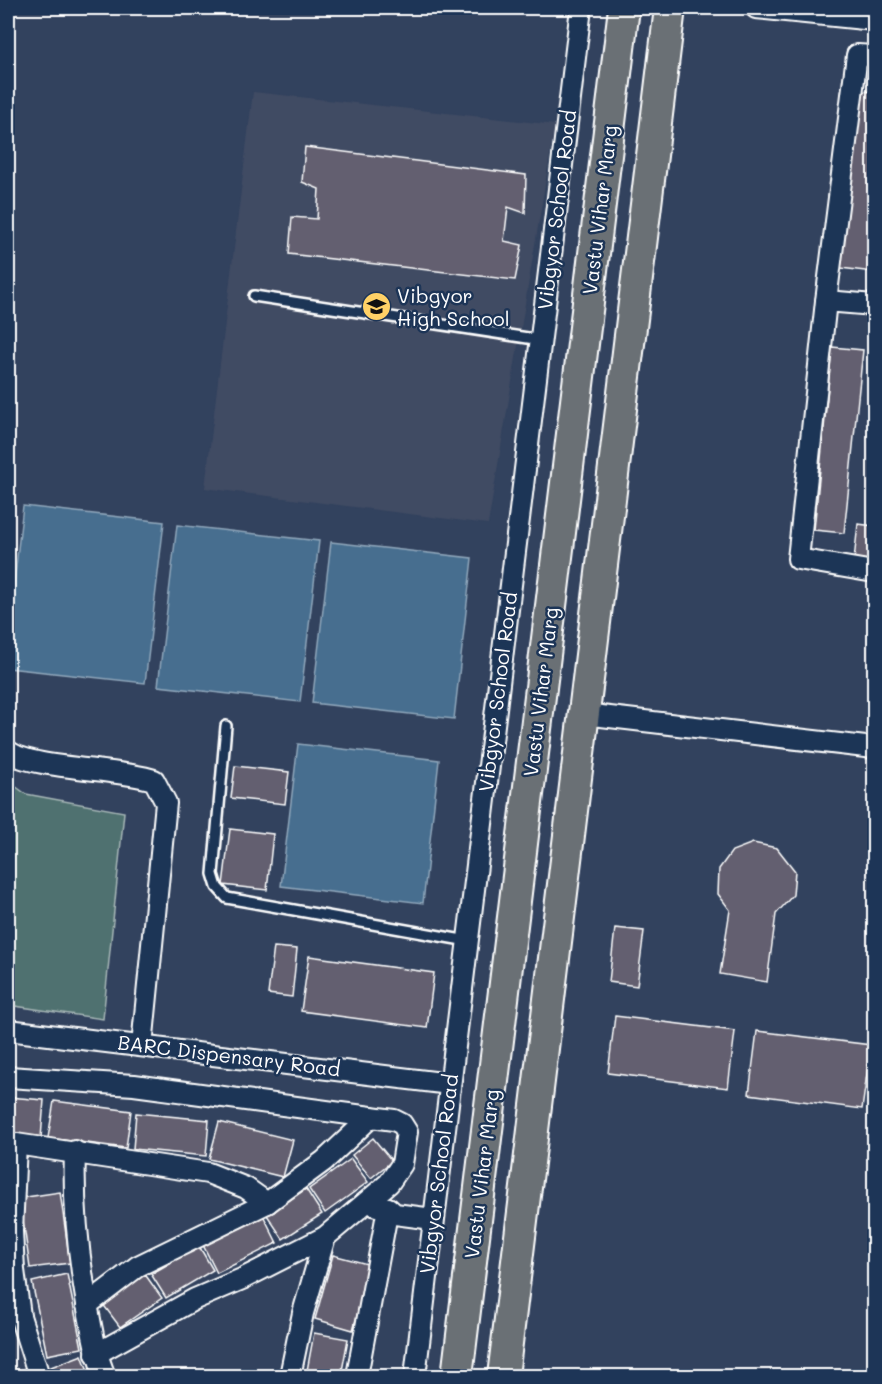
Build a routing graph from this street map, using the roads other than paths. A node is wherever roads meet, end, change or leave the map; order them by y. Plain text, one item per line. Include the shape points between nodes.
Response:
1 (581, 8) edge
2 (624, 8) edge
3 (670, 8) edge
4 (756, 8) edge
5 (874, 20) edge
6 (874, 56) edge
7 (254, 296) dead end
8 (826, 301) junction
9 (874, 305) edge
10 (541, 340) junction
11 (874, 572) edge
12 (584, 714) junction
13 (226, 726) dead end
14 (874, 748) edge
15 (8, 751) edge
16 (468, 941) junction
17 (8, 1030) edge
18 (142, 1046) junction
19 (8, 1077) edge
20 (450, 1084) junction
21 (371, 1117) junction
22 (12, 1144) edge
23 (75, 1151) junction
24 (267, 1203) junction
25 (364, 1203) junction
26 (388, 1208) junction
27 (434, 1214) junction
28 (325, 1237) junction
29 (87, 1305) junction
30 (96, 1354) junction
31 (39, 1377) edge
32 (105, 1377) edge
33 (290, 1377) edge
34 (357, 1377) edge
35 (415, 1377) edge
36 (458, 1377) edge
37 (503, 1377) edge

1 - 10 street, Vibgyor School Road
2 - 36 main road, Vastu Vihar Marg
3 - 12 main road
4 - 5 street
6 - 8 street via 857,55
7 - 10 lane
8 - 9 street
8 - 11 street via 798,559
10 - 16 street, Vibgyor School Road
12 - 14 street
12 - 37 main road
13 - 16 lane via 213,874 217,887 227,898
15 - 18 street via 26,760 134,773 154,780 166,803
16 - 20 street, Vibgyor School Road
17 - 18 street, BARC Dispensary Road
18 - 20 street, BARC Dispensary Road
19 - 21 street via 134,1085
20 - 27 street, Vibgyor School Road
21 - 24 street via 324,1161
21 - 25 street via 394,1120 407,1132 402,1164 389,1183
22 - 23 street
22 - 31 street via 14,1270 20,1316
23 - 24 street via 208,1173 246,1188
23 - 29 street via 77,1249
24 - 29 street via 138,1266
25 - 26 street
25 - 28 street
26 - 27 street via 397,1204
26 - 34 street
27 - 35 street, Vibgyor School Road
28 - 30 street via 195,1299
28 - 33 street
29 - 30 street
30 - 32 street

